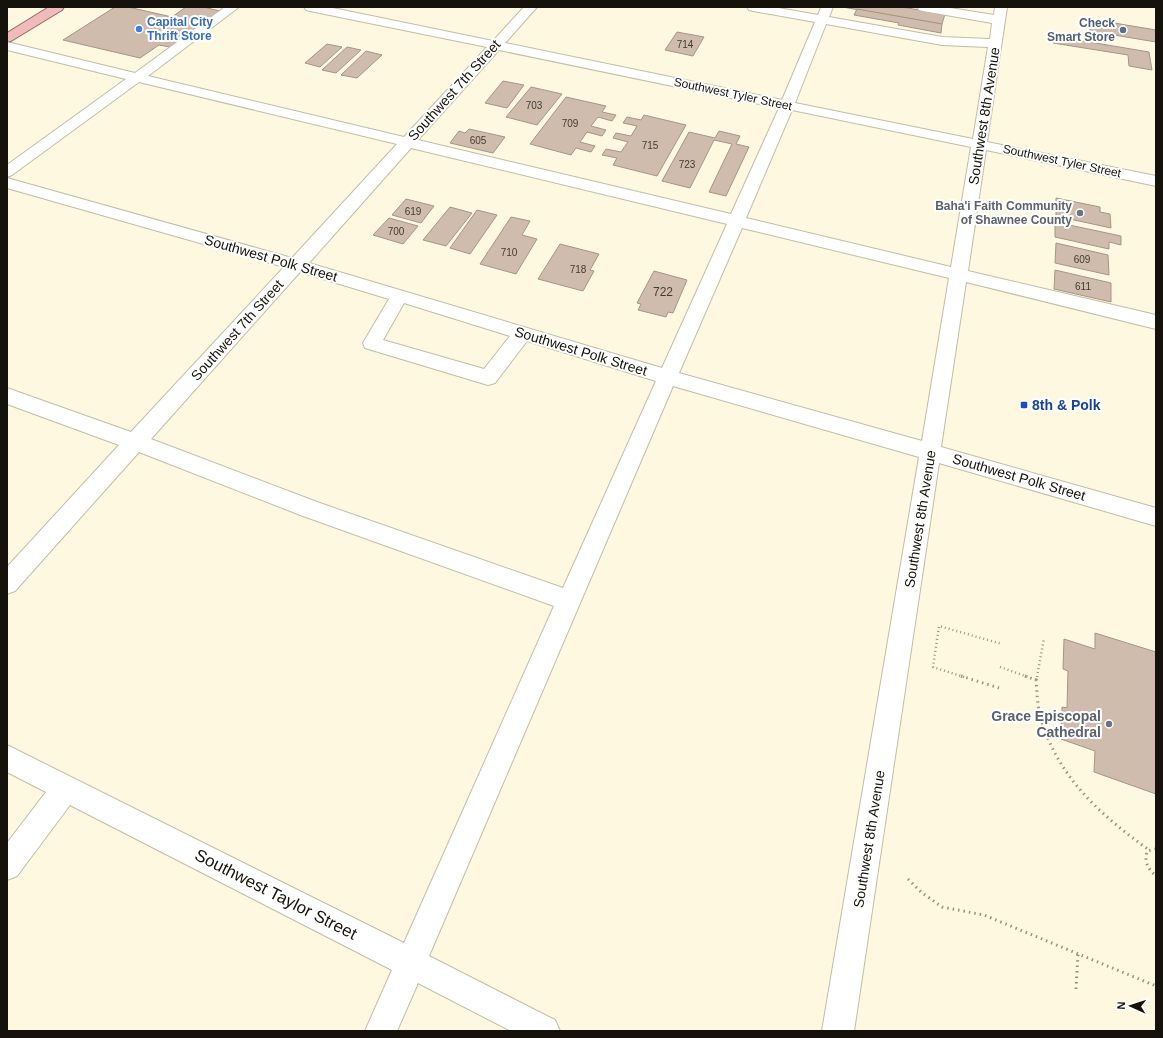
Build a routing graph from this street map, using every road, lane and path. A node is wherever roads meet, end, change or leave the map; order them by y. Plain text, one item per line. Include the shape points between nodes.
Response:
1 (58, 7) edge
2 (233, 7) edge
3 (310, 7) edge
4 (531, 7) edge
5 (753, 7) edge
6 (924, 7) edge
7 (825, 13) edge
8 (1000, 14) edge
9 (7, 38) edge
10 (995, 43) junction
11 (496, 45) junction
12 (7, 46) edge
13 (138, 77) junction
14 (787, 105) junction
15 (408, 142) junction
16 (979, 144) junction
17 (7, 172) edge
18 (1156, 181) edge
19 (7, 183) edge
20 (736, 220) junction
21 (296, 265) junction
22 (958, 274) junction
23 (400, 296) junction
24 (1156, 322) edge
25 (523, 333) junction
26 (668, 377) junction
27 (7, 396) edge
28 (135, 442) junction
29 (930, 451) junction
30 (1156, 517) edge
31 (7, 583) edge
32 (570, 601) junction
33 (1044, 638) dead end
34 (1002, 644) dead end
35 (1000, 668) dead end
36 (1036, 680) junction
37 (999, 688) dead end
38 (7, 758) edge
39 (66, 788) junction
40 (1156, 849) edge
41 (1149, 850) junction
42 (7, 866) edge
43 (1156, 876) edge
44 (908, 879) dead end
45 (1078, 954) junction
46 (410, 963) junction
47 (1156, 986) edge
48 (1076, 988) dead end
49 (381, 1031) edge
50 (544, 1031) edge
51 (838, 1031) edge

1 - 9 main road
2 - 13 street
3 - 11 street, Southwest Tyler Street via 373,15
4 - 11 street, Southwest 7th Street
5 - 7 street
6 - 8 street
7 - 10 street via 942,41
7 - 14 street
8 - 10 street, Southwest 8th Avenue
10 - 16 street, Southwest 8th Avenue
11 - 14 street, Southwest Tyler Street
11 - 15 street, Southwest 7th Street
12 - 13 street
13 - 15 street
13 - 17 street
14 - 16 street, Southwest Tyler Street
14 - 20 street
15 - 20 street
15 - 21 street, Southwest 7th Street
16 - 18 street, Southwest Tyler Street
16 - 22 street, Southwest 8th Avenue
19 - 21 street, Southwest Polk Street
20 - 22 street
20 - 26 street
21 - 23 street, Southwest Polk Street
21 - 28 street, Southwest 7th Street
22 - 24 street
22 - 29 street, Southwest 8th Avenue
23 - 25 street, Southwest Polk Street
23 - 25 street via 372,343 488,378
25 - 26 street, Southwest Polk Street
26 - 29 street, Southwest Polk Street
26 - 32 street
27 - 28 street
28 - 31 street, Southwest 7th Street
28 - 32 street via 311,509
29 - 30 street, Southwest Polk Street
29 - 51 street, Southwest 8th Avenue
32 - 46 street
33 - 36 path
34 - 37 path via 939,626 933,667
35 - 36 path
36 - 41 path via 1038,710 1048,741 1063,768 1082,795 1104,817
38 - 39 street, Southwest Taylor Street
39 - 42 street
39 - 46 street, Southwest Taylor Street
40 - 41 path
41 - 43 path via 1145,856 1146,862
44 - 45 path via 942,907 984,915
45 - 47 path
45 - 48 path
46 - 49 street
46 - 50 street, Southwest Taylor Street

